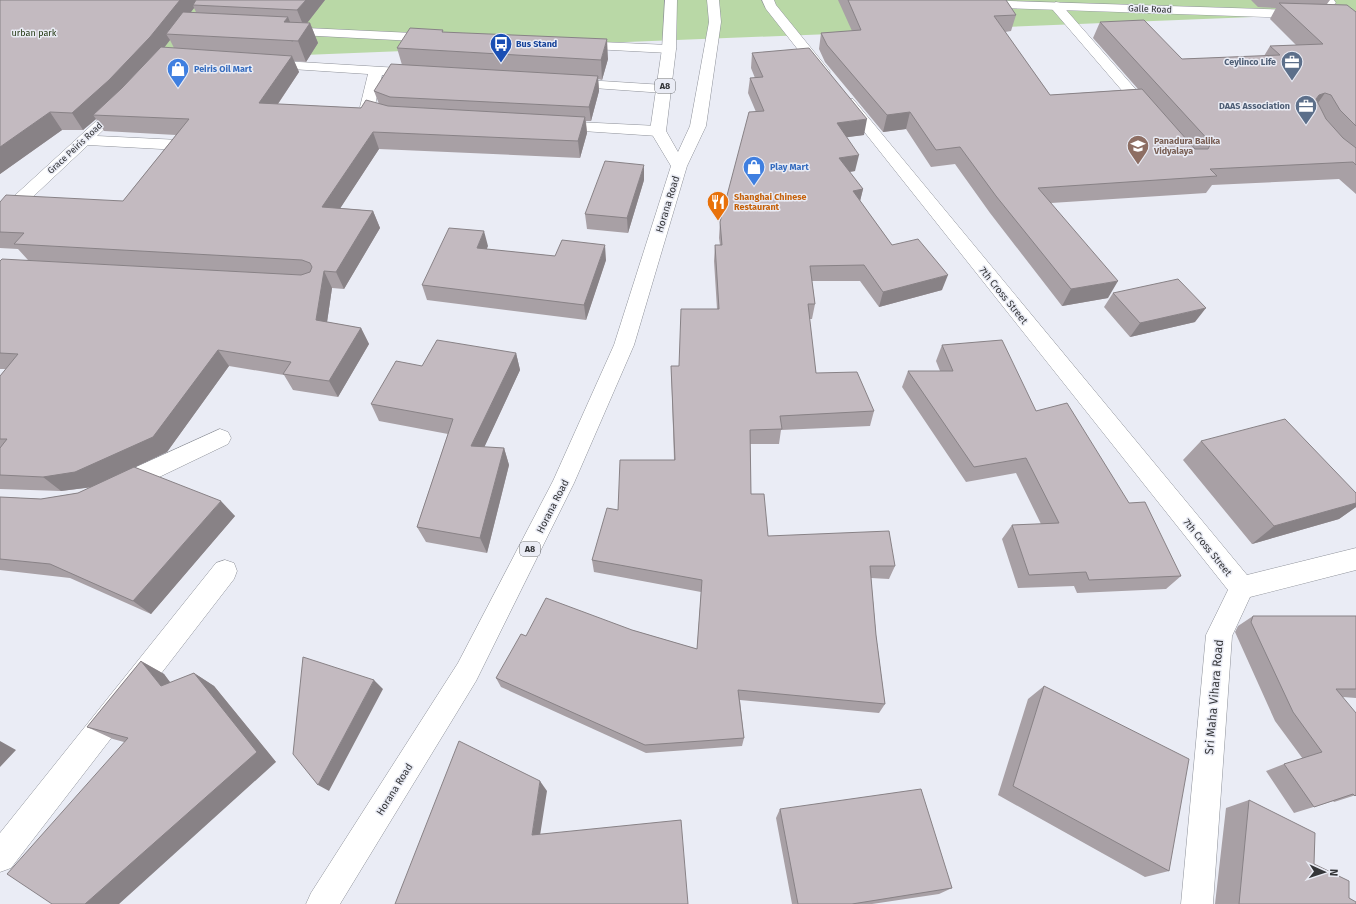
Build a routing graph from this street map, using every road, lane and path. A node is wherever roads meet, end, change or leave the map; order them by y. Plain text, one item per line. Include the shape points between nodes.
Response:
1 (671, 0) edge
2 (713, 0) edge
3 (768, 0) edge
4 (1324, 2) edge
5 (963, 4) edge
6 (1056, 6) junction
7 (1350, 14) edge
8 (275, 30) edge
9 (448, 38) edge
10 (567, 44) edge
11 (669, 49) junction
12 (251, 63) edge
13 (376, 71) junction
14 (430, 74) edge
15 (555, 82) edge
16 (664, 89) junction
17 (130, 96) edge
18 (401, 118) edge
19 (1155, 120) edge
20 (541, 125) edge
21 (658, 131) junction
22 (84, 140) junction
23 (180, 144) edge
24 (678, 166) junction
25 (0, 218) edge
26 (220, 438) dead end
27 (103, 494) edge
28 (1356, 559) edge
29 (225, 572) dead end
30 (1242, 588) junction
31 (0, 857) edge
32 (322, 904) edge
33 (1197, 904) edge

1 - 11 main road, A8
2 - 24 main road, Horana Road / A8 via 715,22 698,126
3 - 30 main road, 7th Cross Street via 770,6
4 - 7 main road
5 - 6 main road, Galle Road
6 - 7 main road, Galle Road
6 - 19 main road
8 - 9 main road
10 - 11 main road
11 - 16 main road, A8
12 - 13 main road
13 - 14 main road
13 - 18 main road via 367,107 375,112
15 - 16 main road
16 - 21 main road, A8
17 - 22 main road, Grace Peiris Road
20 - 21 main road
21 - 24 main road, Horana Road
22 - 23 main road
22 - 25 main road, Grace Peiris Road
24 - 32 main road, Horana Road / A8 via 624,345 563,483 467,672
26 - 27 main road
28 - 30 main road
29 - 31 main road
30 - 33 main road, Sri Maha Vihara Road via 1219,635

